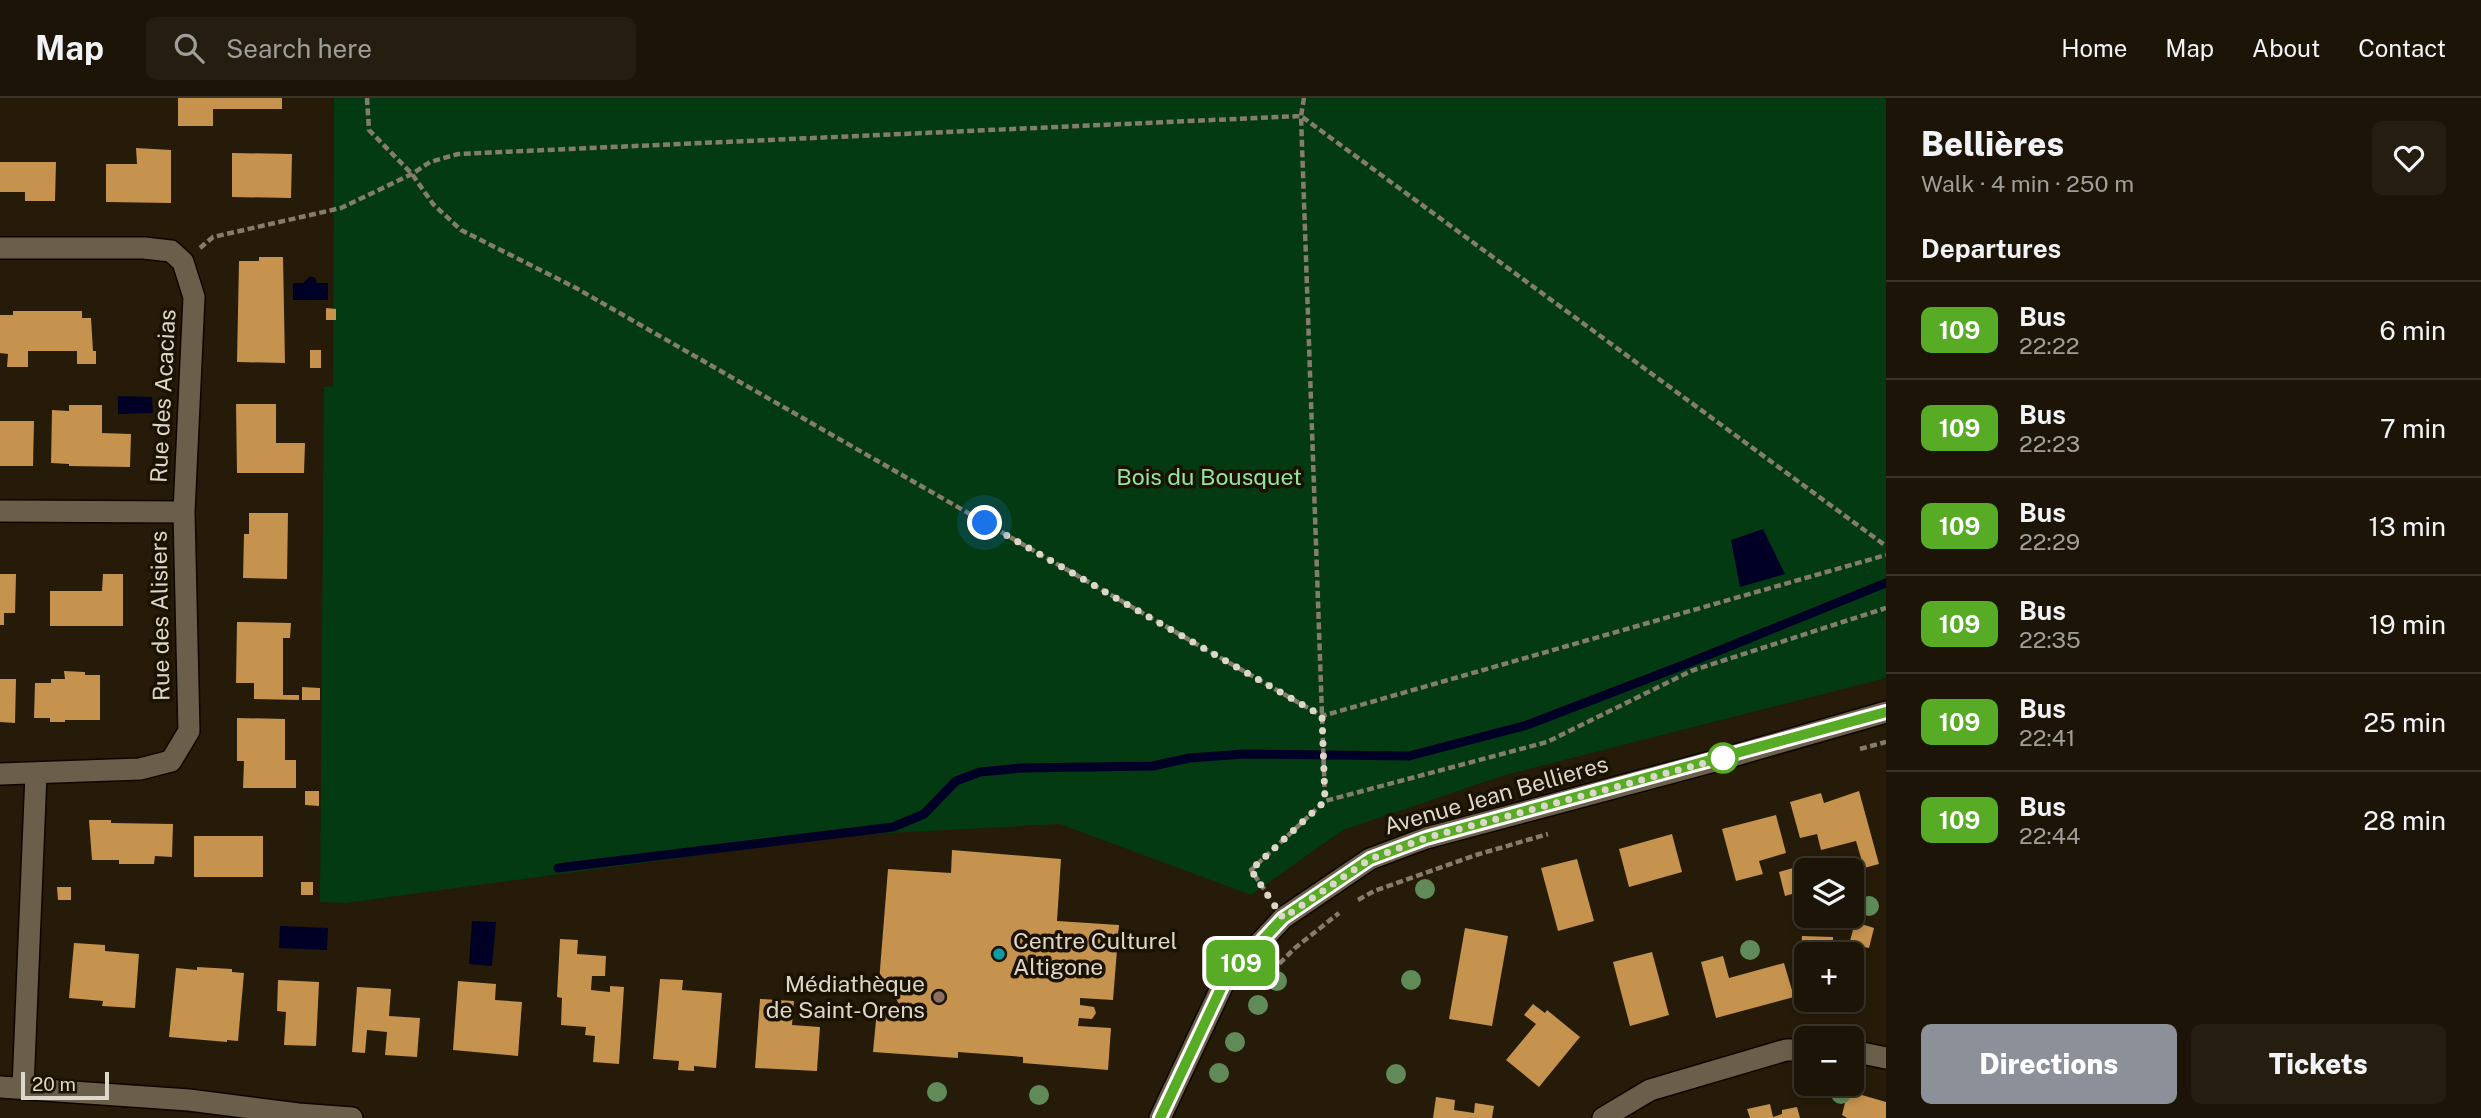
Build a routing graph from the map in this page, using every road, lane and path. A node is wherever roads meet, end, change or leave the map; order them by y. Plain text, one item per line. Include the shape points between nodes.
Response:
1 (367, 98) edge
2 (1304, 98) edge
3 (1301, 116) junction
4 (412, 174) junction
5 (0, 248) edge
6 (183, 262) junction
7 (0, 511) edge
8 (184, 512) junction
9 (1886, 546) edge
10 (1886, 555) edge
11 (1886, 608) edge
12 (1886, 712) edge
13 (1322, 716) junction
14 (1886, 741) edge
15 (1849, 751) dead end
16 (0, 774) edge
17 (36, 774) junction
18 (1325, 801) junction
19 (1553, 833) dead end
20 (1283, 918) junction
21 (1268, 975) dead end
22 (1794, 1050) edge
23 (1864, 1053) edge
24 (1886, 1058) edge
25 (0, 1087) edge
26 (23, 1088) junction
27 (297, 1116) edge
28 (352, 1118) edge
29 (1160, 1118) edge
30 (1603, 1118) edge

1 - 4 path via 369,130
2 - 3 path
3 - 4 path via 458,154 430,162
3 - 9 path
3 - 13 path
4 - 6 path via 341,208 213,237
4 - 13 path via 433,204 461,230 588,295
5 - 6 street via 144,248 170,251
6 - 8 street, Rue des Acacias via 194,297
7 - 8 street, Rue des Alisiers
8 - 17 street, Rue des Alisiers via 189,731 171,761 140,769
10 - 13 path
11 - 18 path via 1691,671 1547,742
12 - 20 street, Avenue Jean Bellieres via 1426,838 1370,859
13 - 18 path
14 - 15 path
16 - 17 street, Rue des Alisiers
17 - 26 street
18 - 20 path via 1251,870
19 - 21 path via 1374,891 1294,948
20 - 29 street, Avenue Jean Bellieres via 1225,980
22 - 30 street via 1650,1090
23 - 24 street
25 - 26 street
26 - 27 street via 189,1100
27 - 28 street

